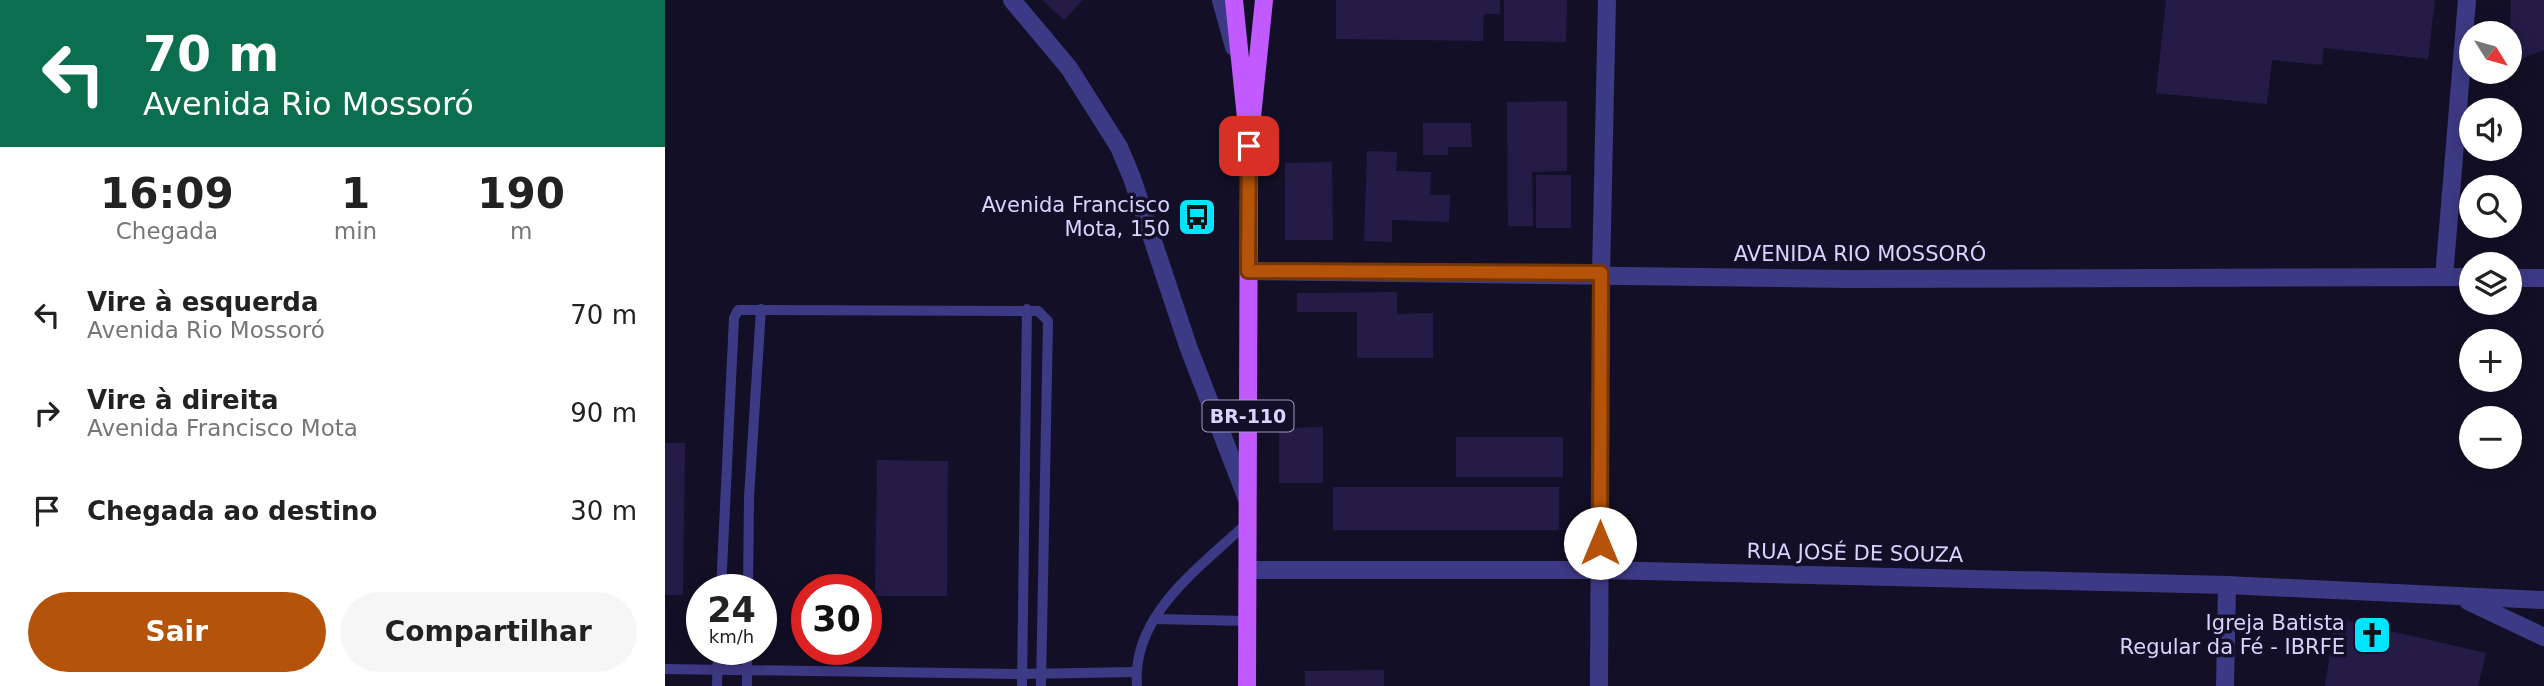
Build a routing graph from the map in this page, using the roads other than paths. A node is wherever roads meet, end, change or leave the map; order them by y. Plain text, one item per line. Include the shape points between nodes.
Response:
1 (1012, 0) edge
2 (1221, 0) edge
3 (1234, 0) edge
4 (1264, 0) edge
5 (1607, 0) edge
6 (2467, 0) edge
7 (1237, 58) junction
8 (1249, 146) junction
9 (1248, 271) junction
10 (1601, 273) junction
11 (2444, 277) junction
12 (2459, 278) edge
13 (2522, 278) edge
14 (2544, 278) edge
15 (761, 309) junction
16 (1027, 309) junction
17 (750, 497) junction
18 (726, 498) junction
19 (1248, 503) junction
20 (1248, 522) junction
21 (1023, 570) junction
22 (1248, 570) junction
23 (1600, 570) junction
24 (1043, 572) junction
25 (722, 574) edge
26 (748, 574) edge
27 (2227, 585) junction
28 (2460, 598) junction
29 (2544, 600) edge
30 (1154, 619) junction
31 (1248, 621) junction
32 (2544, 636) edge
33 (717, 665) edge
34 (746, 665) edge
35 (665, 669) edge
36 (746, 669) junction
37 (717, 670) junction
38 (1136, 672) junction
39 (1041, 674) junction
40 (1022, 680) edge
41 (717, 686) edge
42 (747, 686) edge
43 (1041, 686) edge
44 (1137, 686) edge
45 (1247, 686) edge
46 (1599, 686) edge
47 (2225, 686) edge

1 - 19 street via 1069,68 1119,147
2 - 7 street
3 - 7 main road, BR-110
4 - 8 main road, BR-110
5 - 10 street
6 - 11 street
7 - 8 main road, BR-110
8 - 9 main road, BR-110
9 - 10 street, AVENIDA RIO MOSSORÓ
9 - 19 main road, BR-110
10 - 11 street, AVENIDA RIO MOSSORÓ via 1847,279
10 - 23 street
11 - 12 street, AVENIDA RIO MOSSORÓ
13 - 14 street
15 - 16 lane
15 - 17 lane
15 - 18 lane via 740,308 734,318
16 - 21 lane
16 - 24 lane via 1044,314 1048,321
17 - 18 lane
17 - 26 lane
18 - 25 lane
19 - 20 main road, BR-110
20 - 22 main road, BR-110
20 - 30 lane via 1186,580
21 - 24 lane
21 - 40 lane
22 - 23 street, RUA JOSÉ DE SOUZA
22 - 31 main road, BR-110
23 - 27 street, RUA JOSÉ DE SOUZA
23 - 46 street
24 - 39 lane
27 - 28 street, RUA JOSÉ DE SOUZA
27 - 47 street
28 - 29 street, RUA JOSÉ DE SOUZA
28 - 32 street, RUA JOSÉ DE SOUZA
30 - 31 lane
30 - 38 lane via 1144,633
31 - 45 main road, BR-110
33 - 37 lane
34 - 36 lane
35 - 37 lane
36 - 37 lane
36 - 40 lane
36 - 42 lane
37 - 41 lane
38 - 39 lane
38 - 44 lane
39 - 40 lane
39 - 43 lane

